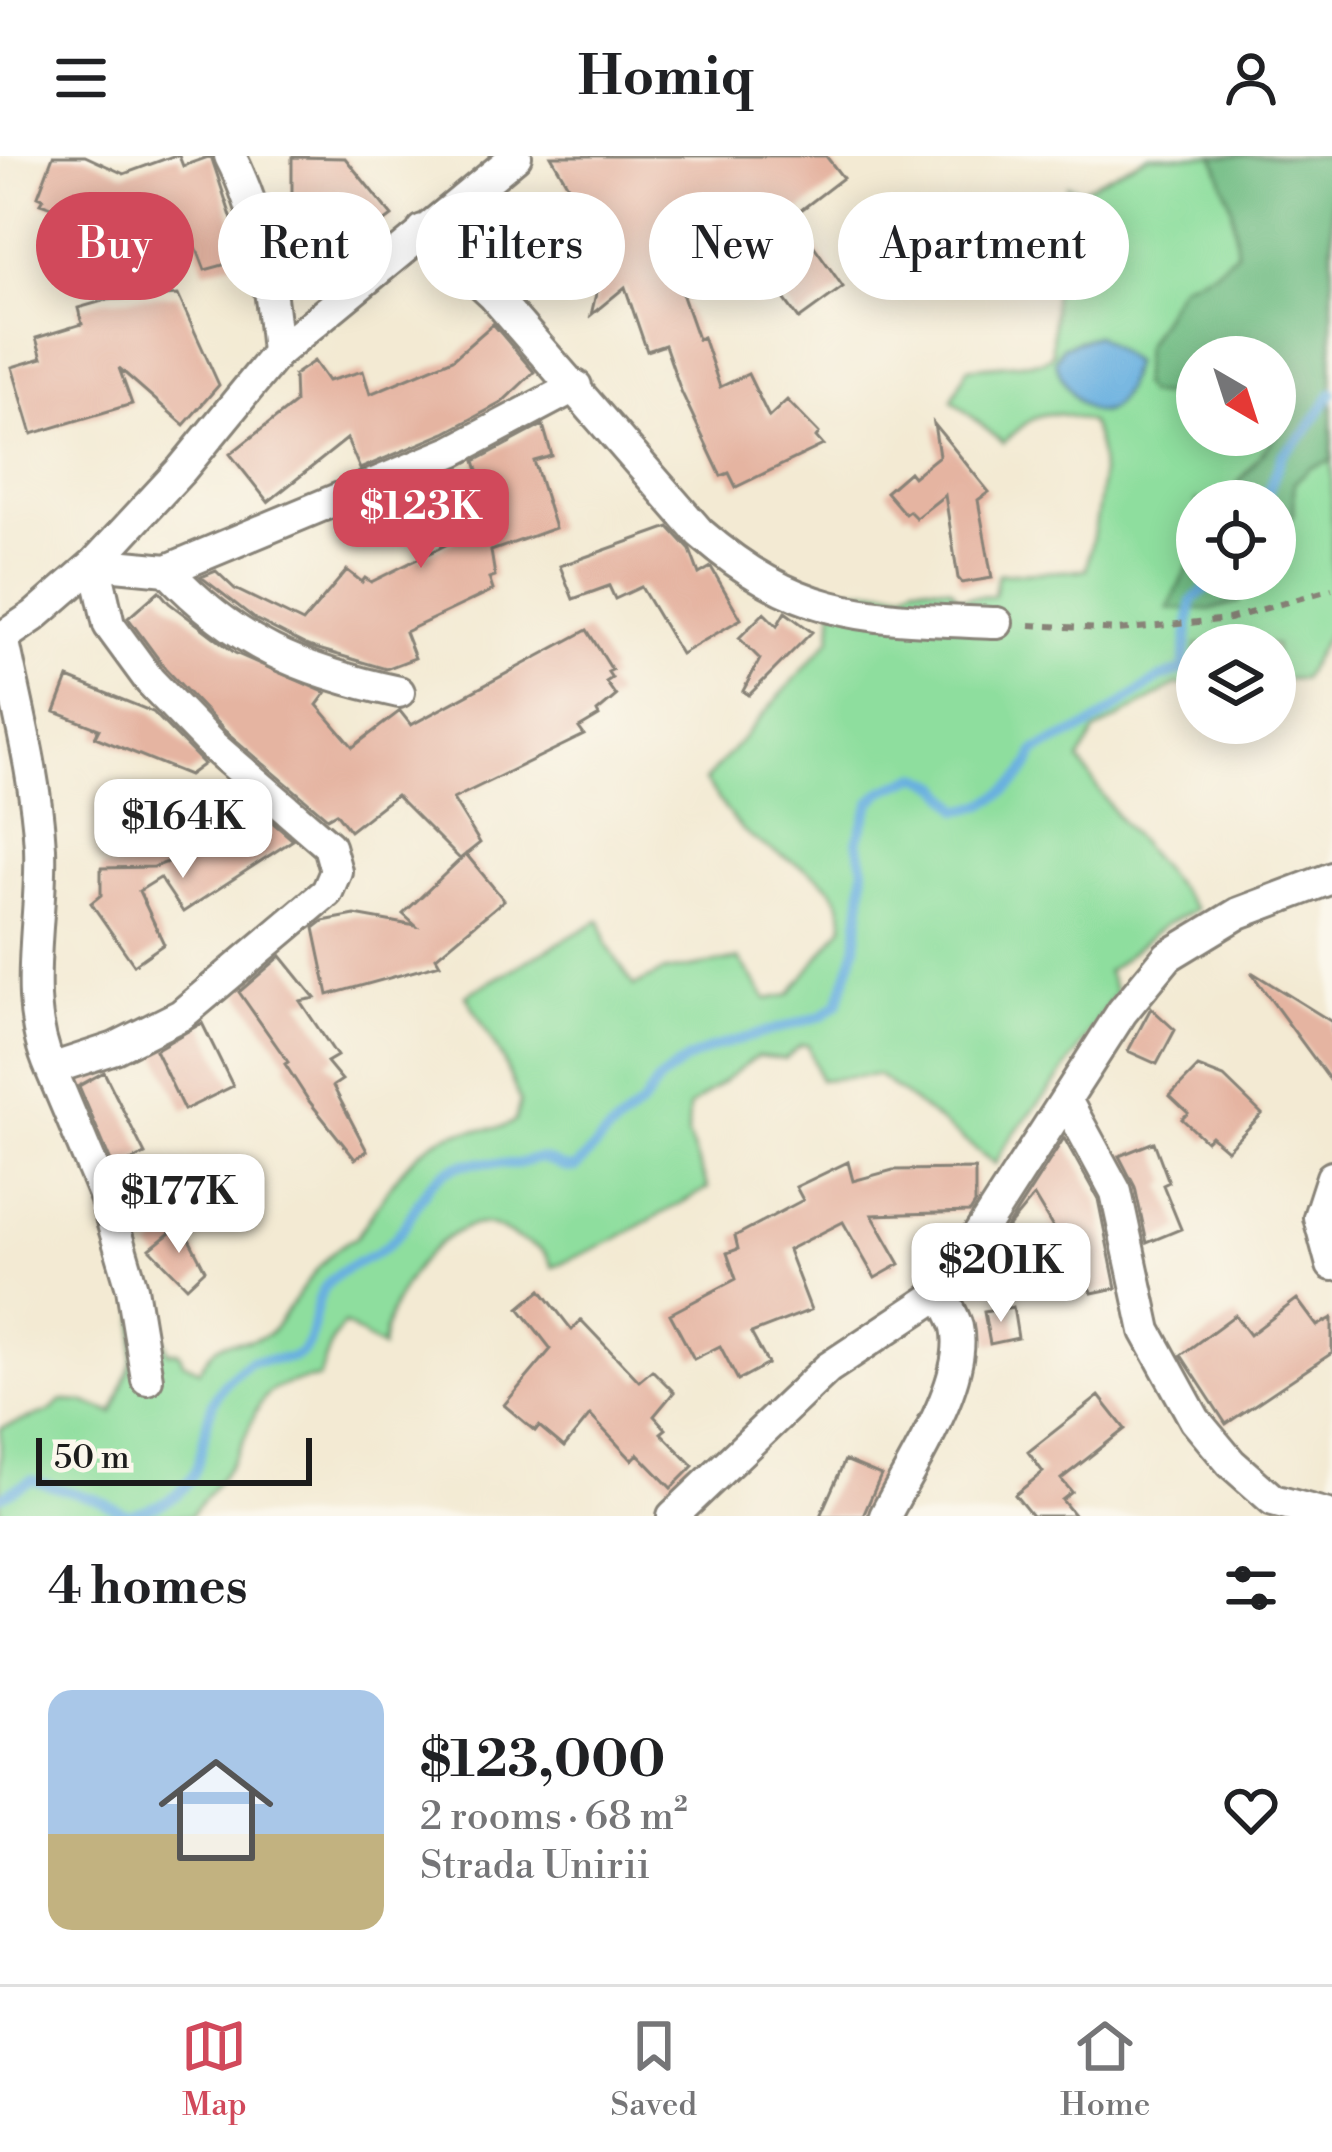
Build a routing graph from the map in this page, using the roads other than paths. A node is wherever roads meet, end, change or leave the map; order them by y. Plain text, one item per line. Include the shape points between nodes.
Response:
1 (230, 156) edge
2 (516, 156) edge
3 (471, 192) edge
4 (416, 236) edge
5 (498, 300) edge
6 (277, 353) junction
7 (576, 386) junction
8 (95, 563) junction
9 (166, 570) junction
10 (997, 622) road end
11 (1, 638) edge
12 (399, 692) dead end
13 (1332, 878) edge
14 (52, 1069) junction
15 (1067, 1102) junction
16 (1332, 1177) edge
17 (1332, 1265) edge
18 (941, 1293) junction
19 (147, 1379) dead end
20 (673, 1516) edge
21 (885, 1516) edge
22 (1332, 1516) edge

1 - 6 street via 263,244
2 - 3 street
4 - 6 street
5 - 7 street
6 - 8 street
7 - 9 street via 453,451
7 - 10 street via 700,533 740,568 802,600 872,618
8 - 9 street
8 - 11 street
8 - 14 street via 109,625 150,681 329,846 336,872 327,892 181,1016
9 - 12 street via 203,608 283,658
11 - 14 street via 37,798 35,992 39,1041
13 - 15 street via 1239,914 1168,956
14 - 19 street via 105,1197
15 - 18 street
15 - 22 street via 1116,1192 1146,1331 1195,1420 1273,1500
16 - 17 street via 1319,1216
18 - 20 street via 828,1368
18 - 21 street via 957,1324 954,1379

